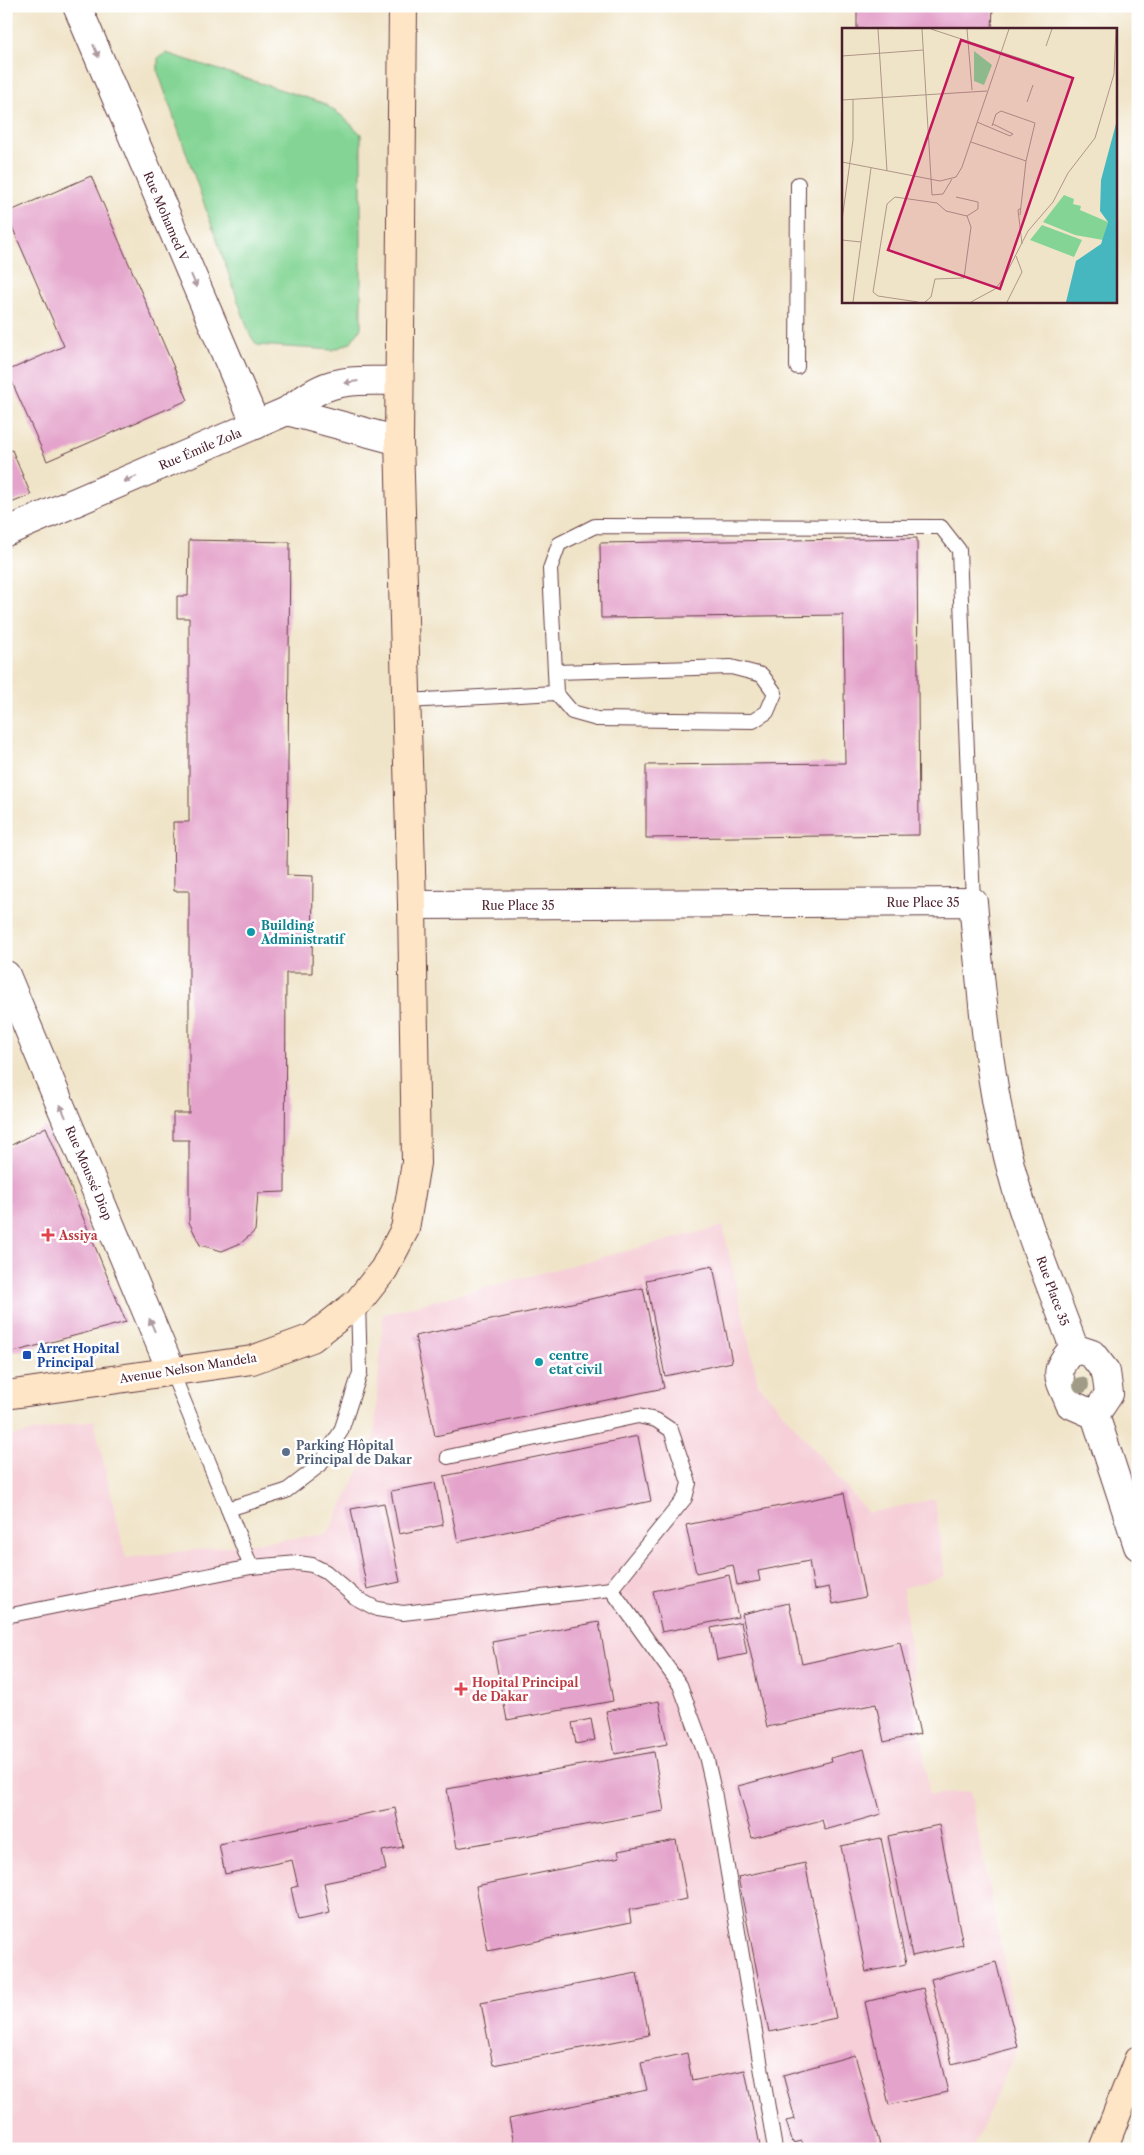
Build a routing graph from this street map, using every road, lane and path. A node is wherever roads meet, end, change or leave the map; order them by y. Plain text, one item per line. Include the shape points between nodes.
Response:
1 (77, 6) edge
2 (403, 6) edge
3 (798, 184) dead end
4 (797, 367) dead end
5 (400, 382) junction
6 (287, 411) junction
7 (256, 425) junction
8 (399, 441) junction
9 (6, 532) edge
10 (555, 672) junction
11 (556, 693) junction
12 (406, 701) junction
13 (973, 902) junction
14 (412, 905) junction
15 (6, 976) edge
16 (358, 1302) junction
17 (1074, 1348) junction
18 (171, 1370) junction
19 (6, 1394) edge
20 (1095, 1415) junction
21 (448, 1457) dead end
22 (228, 1509) junction
23 (1138, 1546) edge
24 (251, 1567) junction
25 (611, 1589) junction
26 (6, 1616) edge
27 (1138, 2060) edge
28 (775, 2149) edge
29 (1103, 2149) edge

1 -> 7 street, Rue Mohamed V
2 - 5 street, Avenue Nelson Mandela
3 - 4 lane
5 -> 6 street, Rue Émile Zola via 356,381 332,385
5 - 8 street, Avenue Nelson Mandela
6 - 7 street, Rue Émile Zola
6 - 8 street
7 -> 9 street, Rue Émile Zola
8 - 12 street, Avenue Nelson Mandela
10 - 11 lane
10 - 11 lane via 731,667 762,675 775,693 767,712 753,721 597,719 572,712
10 - 13 lane via 550,569 559,544 595,526 941,527 959,550
11 - 12 lane
12 - 14 street, Avenue Nelson Mandela
13 - 14 street, Rue Place 35
13 - 17 street, Rue Place 35 via 985,1030 1014,1178
14 - 16 street, Avenue Nelson Mandela via 416,1163 405,1230 384,1269
18 -> 15 street, Rue Moussé Diop
16 - 18 street, Avenue Nelson Mandela via 312,1338 252,1360
16 - 22 lane via 360,1373 341,1431 320,1465 286,1491
17 - 20 street via 1092,1354 1106,1372 1109,1394
17 - 20 street via 1060,1362 1059,1377 1070,1404
18 - 19 street, Avenue Nelson Mandela
18 - 22 lane
20 - 23 street
21 - 25 lane via 638,1416 656,1420 671,1430 689,1483 685,1498
22 - 24 lane
24 - 25 lane via 312,1565 326,1572 356,1598 377,1609 403,1613
24 - 26 lane
25 - 28 lane via 680,1685 706,1756
27 - 29 street

